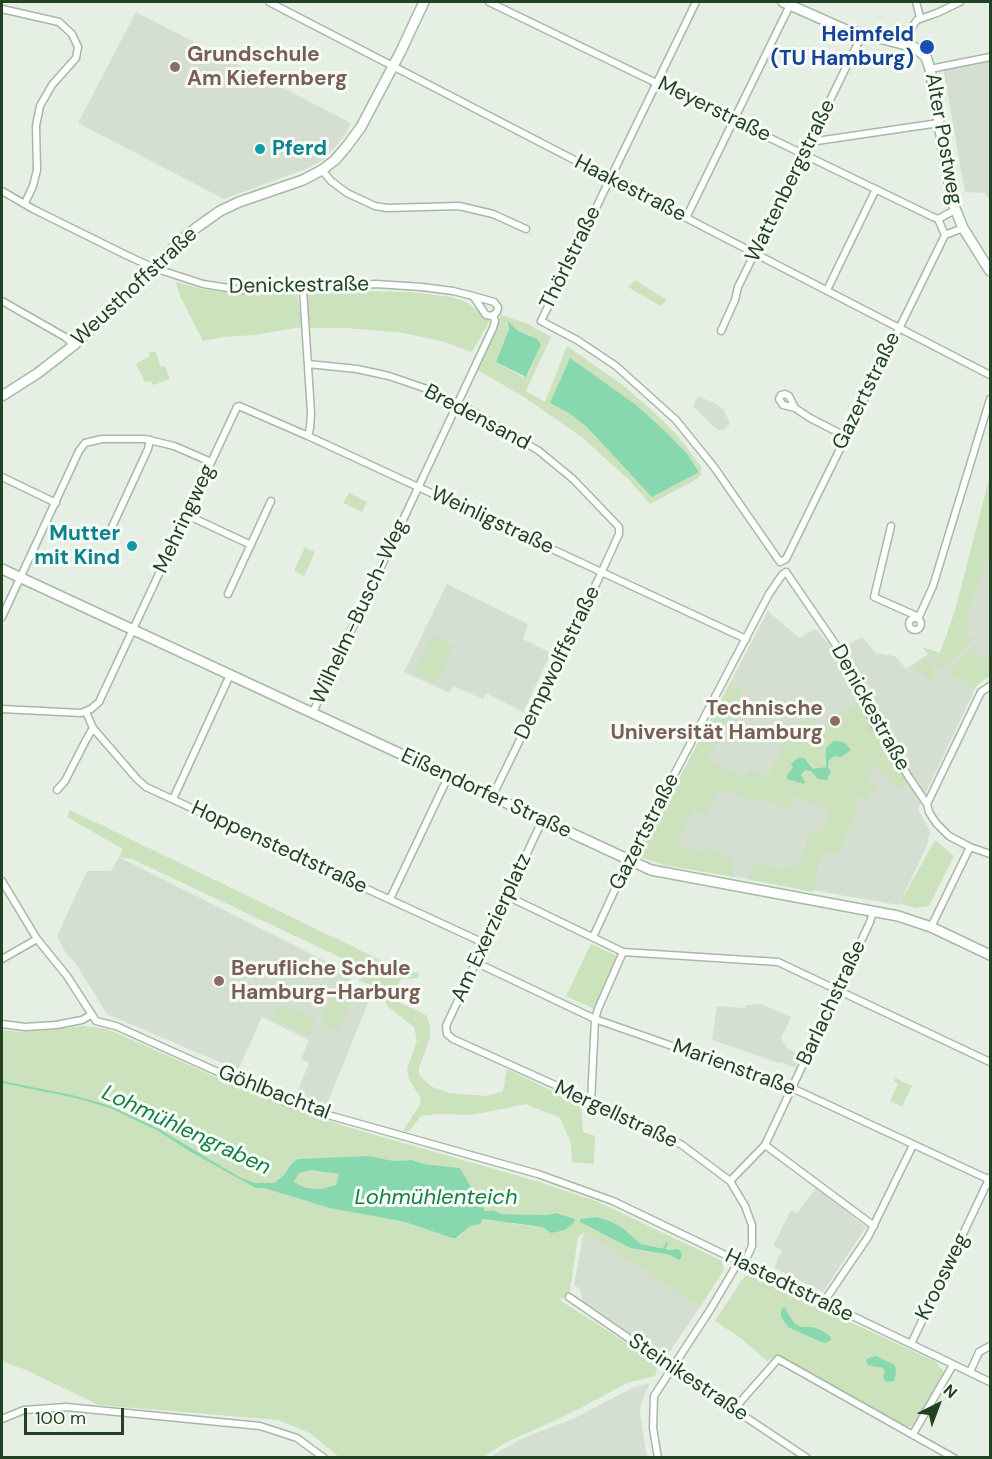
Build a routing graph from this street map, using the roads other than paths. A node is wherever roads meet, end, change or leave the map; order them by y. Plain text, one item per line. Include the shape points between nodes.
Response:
1 (270, 2) edge
2 (424, 2) edge
3 (489, 2) edge
4 (696, 2) edge
5 (916, 2) edge
6 (960, 2) edge
7 (786, 3) edge
8 (2, 9) edge
9 (920, 17) junction
10 (863, 33) junction
11 (908, 45) junction
12 (990, 57) edge
13 (393, 66) junction
14 (930, 69) junction
15 (657, 83) junction
16 (734, 120) junction
17 (939, 123) junction
18 (810, 142) junction
19 (805, 154) junction
20 (321, 170) junction
21 (609, 179) junction
22 (876, 189) junction
23 (2, 191) edge
24 (25, 203) junction
25 (955, 210) junction
26 (686, 218) junction
27 (938, 219) junction
28 (963, 228) junction
29 (526, 230) dead end
30 (945, 234) junction
31 (755, 253) junction
32 (154, 268) junction
33 (990, 271) edge
34 (303, 289) junction
35 (827, 290) junction
36 (473, 296) junction
37 (2, 301) edge
38 (493, 315) junction
39 (898, 327) junction
40 (721, 331) dead end
41 (74, 345) junction
42 (308, 364) junction
43 (990, 375) edge
44 (2, 396) edge
45 (990, 399) edge
46 (456, 403) junction
47 (237, 407) joint
48 (795, 408) dead end
49 (308, 435) junction
50 (845, 436) junction
51 (150, 440) junction
52 (211, 462) junction
53 (2, 477) edge
54 (419, 487) junction
55 (53, 501) junction
56 (271, 501) dead end
57 (187, 515) junction
58 (891, 526) dead end
59 (112, 527) dead end
60 (619, 527) joint
61 (251, 545) junction
62 (780, 562) joint
63 (2, 569) edge
64 (601, 572) junction
65 (786, 572) joint
66 (19, 578) junction
67 (228, 594) dead end
68 (2, 617) edge
69 (133, 631) junction
70 (746, 639) junction
71 (230, 675) junction
72 (990, 686) edge
73 (2, 709) edge
74 (86, 712) junction
75 (312, 714) junction
76 (93, 728) junction
77 (448, 777) junction
78 (57, 790) dead end
79 (492, 797) junction
80 (173, 799) junction
81 (927, 804) junction
82 (542, 821) junction
83 (970, 847) junction
84 (990, 851) edge
85 (630, 861) junction
86 (2, 883) edge
87 (507, 896) junction
88 (390, 899) junction
89 (873, 912) junction
90 (931, 927) junction
91 (593, 937) junction
92 (37, 939) junction
93 (484, 943) junction
94 (623, 952) junction
95 (990, 955) edge
96 (2, 959) edge
97 (475, 962) junction
98 (839, 990) junction
99 (91, 1015) junction
100 (596, 1019) junction
101 (2, 1024) edge
102 (448, 1035) joint
103 (990, 1062) edge
104 (792, 1088) junction
105 (591, 1102) junction
106 (765, 1145) junction
107 (913, 1145) junction
108 (990, 1179) edge
109 (730, 1181) junction
110 (586, 1191) joint
111 (874, 1226) junction
112 (742, 1262) junction
113 (569, 1297) dead end
114 (823, 1303) junction
115 (911, 1344) junction
116 (990, 1346) edge
117 (953, 1365) junction
118 (672, 1368) junction
119 (969, 1372) junction
120 (990, 1382) edge
121 (734, 1409) junction
122 (2, 1419) edge
123 (913, 1434) junction
124 (324, 1458) edge
125 (658, 1458) edge
126 (807, 1458) edge
127 (954, 1458) edge

1 - 13 street, Haakestraße
2 - 13 main road, Weusthoffstraße
3 - 15 street, Meyerstraße
4 - 15 street, Thörlstraße
5 - 9 street
6 - 9 street
7 - 10 main road
7 - 16 street
8 - 24 street via 62,24 78,47 76,58 40,106 36,126 37,170
9 - 11 street
10 - 11 main road
10 - 18 street, Wattenbergstraße
11 - 14 main road, Alter Postweg via 924,55
12 - 14 street
13 - 20 main road, Weusthoffstraße via 355,136
13 - 21 street, Haakestraße
14 - 17 main road, Alter Postweg
15 - 16 street, Meyerstraße
15 - 21 street, Thörlstraße
16 - 19 street, Meyerstraße
16 - 26 street
17 - 18 street
17 - 25 main road, Alter Postweg
18 - 19 street, Wattenbergstraße
19 - 22 street, Meyerstraße
19 - 31 street, Wattenbergstraße
20 - 29 street via 347,193 375,206 459,206 493,214
20 - 32 main road, Weusthoffstraße via 220,211 189,233
21 - 26 street, Haakestraße
21 - 62 street, Thörlstraße via 541,321 616,366 676,420
22 - 27 street, Meyerstraße
22 - 35 street
23 - 24 street, Denickestraße
24 - 32 street, Denickestraße
25 - 27 street
25 - 28 main road, Alter Postweg
26 - 31 street, Haakestraße
27 - 30 street
28 - 30 street
28 - 33 main road, Alter Postweg
30 - 39 street, Gazertstraße
31 - 35 street, Haakestraße
31 - 40 street, Wattenbergstraße
32 - 34 street, Denickestraße via 216,286
32 - 41 main road, Weusthoffstraße
34 - 36 street, Denickestraße via 391,284
34 - 42 street
35 - 39 street, Haakestraße
36 - 38 street via 483,313
36 - 38 street, Denickestraße via 494,302 498,309
37 - 41 street
38 - 46 street, Wilhelm-Busch-Weg via 493,328
39 - 43 street, Haakestraße
39 - 50 street, Gazertstraße
41 - 44 main road, Weusthoffstraße
42 - 46 street, Bredensand via 389,376
42 - 49 street
45 - 58 street via 933,586 918,618 874,597
46 - 54 street, Wilhelm-Busch-Weg
46 - 60 street, Bredensand via 539,451 573,479
47 - 49 street, Weinligstraße via 246,407
47 - 52 street, Mehringweg
48 - 50 street
49 - 54 street, Weinligstraße
50 - 62 street, Gazertstraße via 786,558
51 - 52 street
51 - 55 street via 113,438 86,443
51 - 59 street
52 - 57 street, Mehringweg
53 - 55 street
54 - 64 street, Weinligstraße
54 - 75 street, Wilhelm-Busch-Weg
55 - 66 street
56 - 61 street
57 - 61 street
57 - 69 street, Mehringweg
60 - 64 street, Dempwolffstraße
61 - 67 street
63 - 66 main road, Eißendorfer Straße
64 - 70 street, Weinligstraße
64 - 79 street, Dempwolffstraße
65 - 70 street, Gazertstraße via 769,594
65 - 81 street, Denickestraße via 836,645 876,728
66 - 68 street
66 - 69 main road, Eißendorfer Straße
69 - 71 main road, Eißendorfer Straße
69 - 74 street, Mehringweg via 103,696
70 - 85 street, Gazertstraße
71 - 75 main road, Eißendorfer Straße
71 - 80 street
72 - 81 street via 981,692
73 - 74 street
74 - 76 street, Hoppenstedtstraße
75 - 77 main road, Eißendorfer Straße
76 - 78 street
76 - 80 street, Hoppenstedtstraße via 146,787
77 - 79 main road, Eißendorfer Straße
77 - 88 street
79 - 82 main road, Eißendorfer Straße
80 - 88 street, Hoppenstedtstraße
81 - 83 street, Denickestraße via 941,830
82 - 85 main road, Eißendorfer Straße
82 - 87 street, Am Exerzierplatz
83 - 84 street, Denickestraße
83 - 90 street
85 - 89 main road, Eißendorfer Straße via 670,875
85 - 91 street, Gazertstraße
86 - 92 street
87 - 91 street
87 - 93 street, Am Exerzierplatz
88 - 93 street, Hoppenstedtstraße
89 - 90 main road, Eißendorfer Straße
89 - 98 street, Barlachstraße
90 - 95 main road, Eißendorfer Straße
91 - 94 street
92 - 96 street
92 - 99 street via 67,976
93 - 97 street, Am Exerzierplatz
94 - 98 street via 778,962
94 - 100 street
97 - 100 street, Marienstraße
97 - 102 street, Am Exerzierplatz via 446,1026
98 - 103 street
98 - 104 street, Barlachstraße
99 - 101 street via 56,1025
99 - 110 street, Göhlbachtal via 288,1104
100 - 104 street, Marienstraße
100 - 105 street
102 - 105 street, Mergellstraße
104 - 106 street, Barlachstraße
104 - 107 street, Marienstraße
105 - 109 street, Mergellstraße via 682,1145
106 - 109 street, Barlachstraße
106 - 111 street
107 - 108 street, Marienstraße
107 - 111 street
108 - 115 street, Kroosweg
109 - 112 street, Mergellstraße via 752,1225 752,1246
110 - 112 street, Hastedtstraße
111 - 114 street
112 - 114 street, Hastedtstraße
112 - 118 street, Mergellstraße
113 - 118 street, Steinikestraße
114 - 115 street, Hastedtstraße
115 - 117 street, Hastedtstraße
116 - 119 street via 979,1352
117 - 119 street, Hastedtstraße
117 - 123 street
118 - 121 street, Steinikestraße
118 - 125 street, Mergellstraße via 654,1396 653,1428
119 - 120 street, Hastedtstraße
121 - 123 street via 778,1359
121 - 126 street, Steinikestraße
122 - 124 street via 24,1410 66,1407 260,1426 297,1438
123 - 127 street

